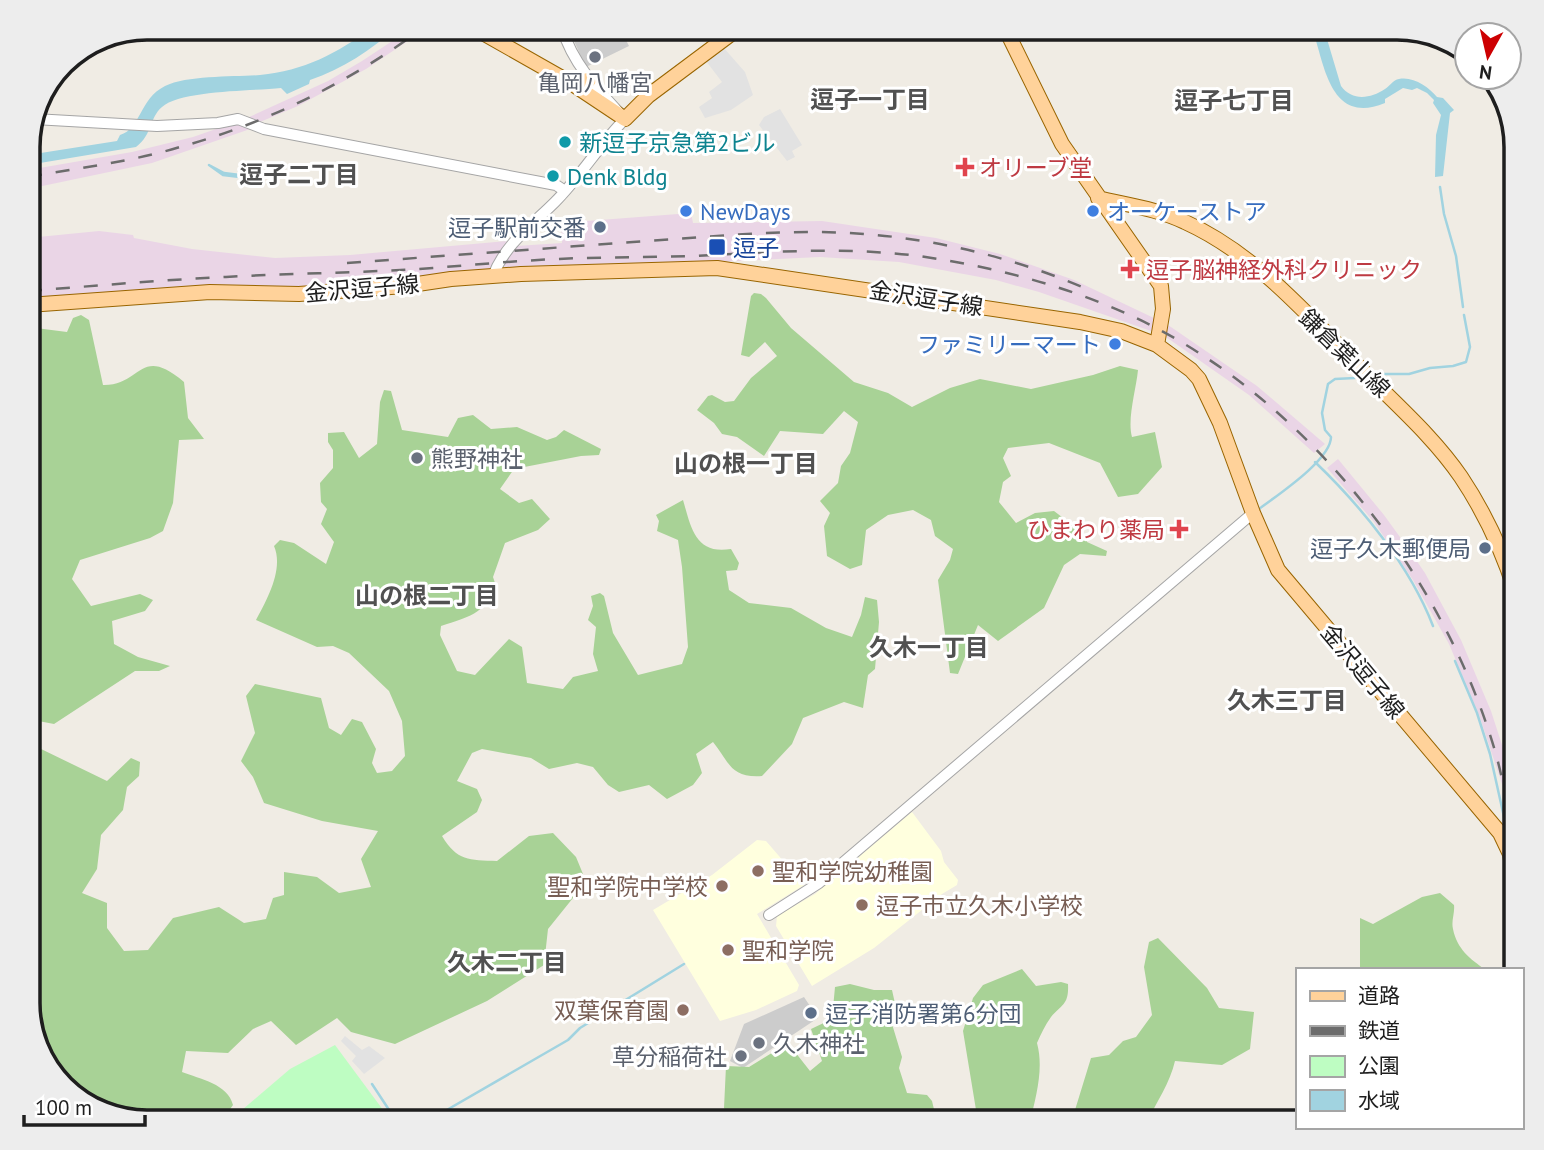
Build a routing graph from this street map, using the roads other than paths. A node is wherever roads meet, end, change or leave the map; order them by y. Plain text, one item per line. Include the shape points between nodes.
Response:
1 (495, 40) edge
2 (566, 40) edge
3 (723, 40) edge
4 (1011, 40) edge
5 (589, 80) junction
6 (571, 83) junction
7 (625, 119) junction
8 (44, 120) edge
9 (565, 191) junction
10 (1098, 198) junction
11 (493, 276) junction
12 (40, 304) edge
13 (1157, 345) junction
14 (1254, 513) junction
15 (1504, 563) edge
16 (1504, 842) edge
17 (769, 915) dead end

1 - 6 main road
2 - 5 street
3 - 7 main road
4 - 10 main road via 1062,144
5 - 6 main road
5 - 7 street
6 - 7 main road
7 - 9 street
8 - 9 street via 157,126 238,119 264,129 556,185
9 - 11 street via 513,243
10 - 13 main road via 1161,286 1163,309
10 - 15 main road, 鎌倉葉山線 via 1185,222 1249,261 1278,287 1407,413 1454,467 1487,521
11 - 12 main road, 金沢逗子線 via 299,294 201,292
11 - 13 main road, 金沢逗子線 via 729,268 1091,324
13 - 14 main road, 金沢逗子線 via 1191,370 1205,389
14 - 16 main road, 金沢逗子線 via 1274,563 1296,592
14 - 17 street via 819,883

